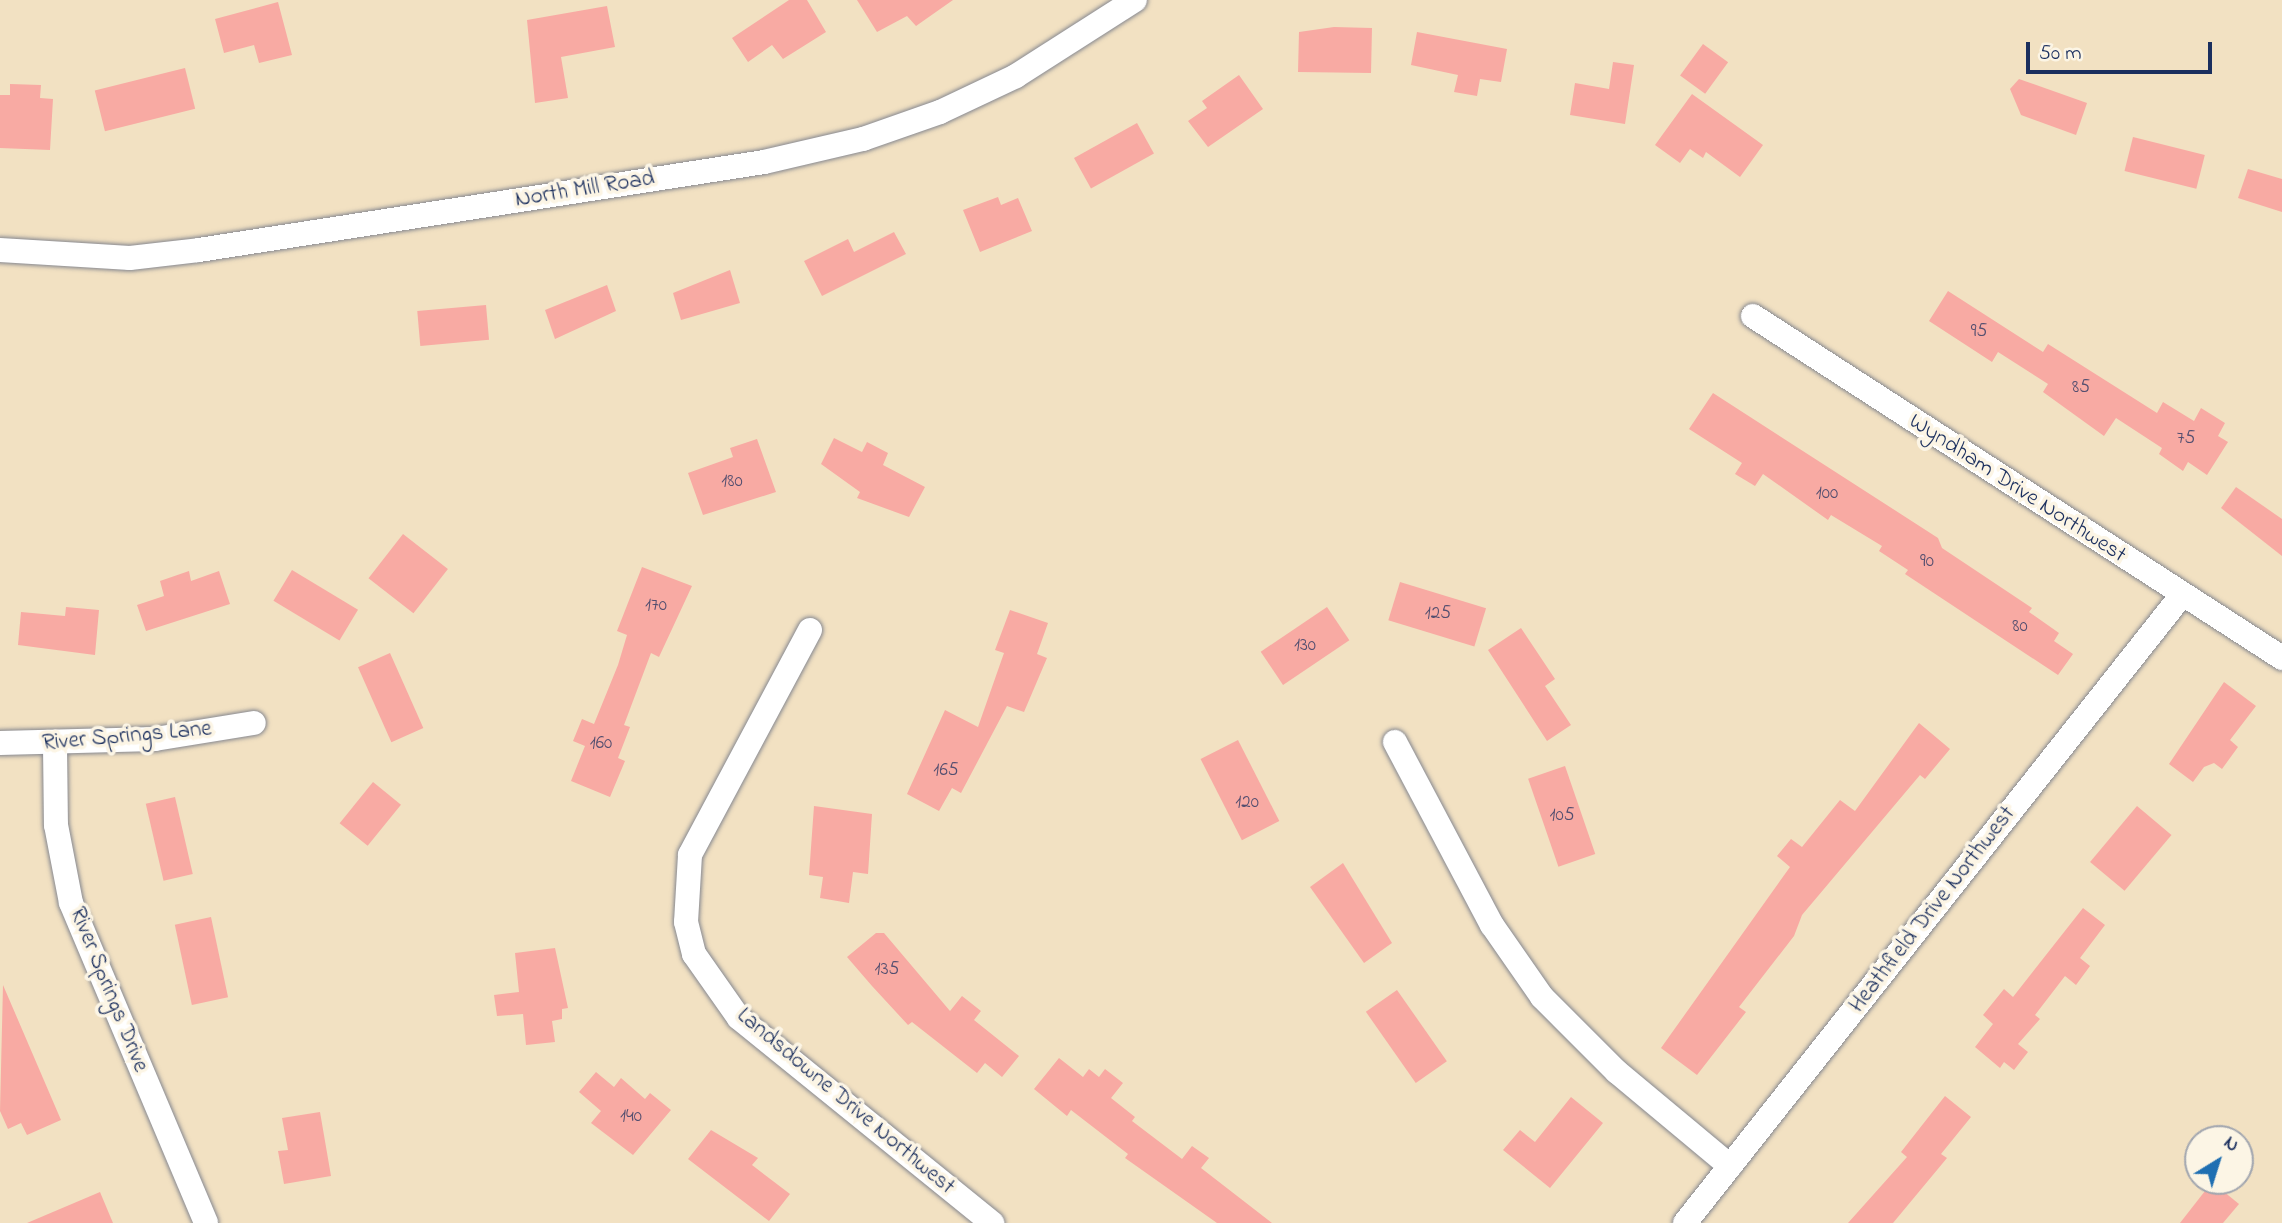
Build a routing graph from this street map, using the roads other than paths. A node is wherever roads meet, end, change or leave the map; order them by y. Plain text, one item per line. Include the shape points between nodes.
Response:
1 (1135, 0) edge
2 (0, 250) edge
3 (1753, 316) dead end
4 (2181, 596) junction
5 (810, 630) dead end
6 (2282, 658) edge
7 (254, 723) dead end
8 (0, 743) edge
9 (1395, 743) dead end
10 (55, 746) junction
11 (1730, 1166) junction
12 (206, 1223) edge
13 (992, 1223) edge
14 (1685, 1223) edge

1 - 2 street, North Mill Road via 1016,76 940,112 863,139 764,162 130,258
3 - 4 street, Wyndham Drive Northwest
4 - 6 street, Wyndham Drive Northwest
4 - 11 street, Heathfield Drive Northwest
5 - 13 street, Landsdowne Drive Northwest via 694,844 684,887 694,954 739,1018
7 - 10 street, River Springs Lane via 155,739
8 - 10 street, River Springs Lane
9 - 11 street via 1492,925 1542,998 1617,1072
10 - 12 street, River Springs Drive via 56,825 71,903
11 - 14 street, Heathfield Drive Northwest

